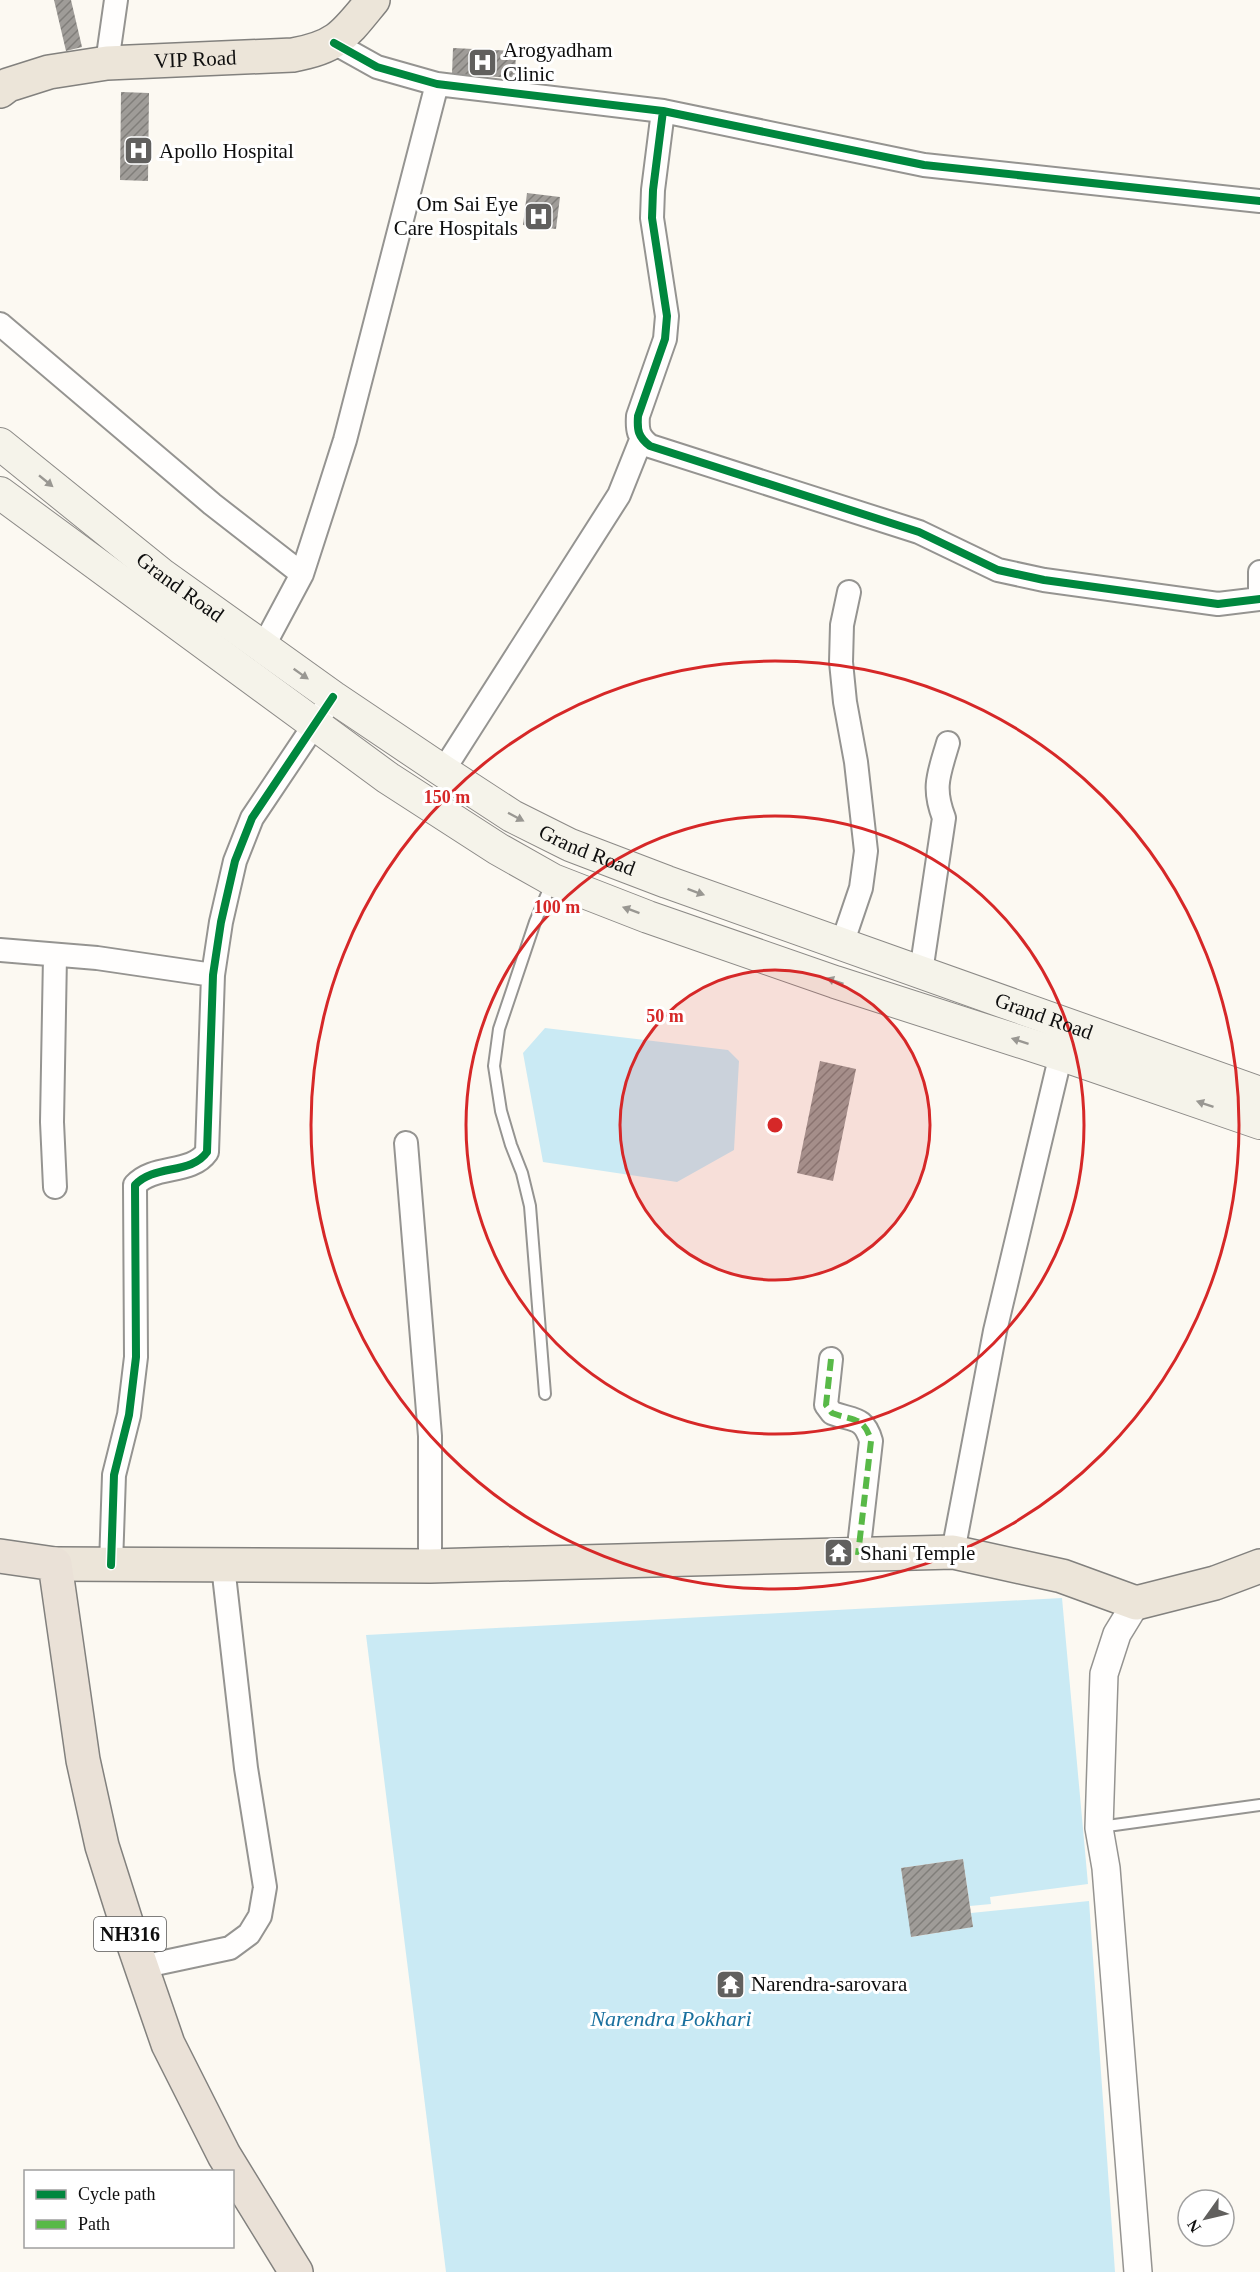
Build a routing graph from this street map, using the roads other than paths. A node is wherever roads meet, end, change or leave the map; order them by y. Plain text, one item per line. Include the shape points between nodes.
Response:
1 (116, 0) edge
2 (373, 0) edge
3 (334, 43) junction
4 (107, 63) junction
5 (437, 84) junction
6 (0, 91) edge
7 (663, 111) junction
8 (1260, 201) edge
9 (0, 324) edge
10 (641, 440) junction
11 (0, 444) edge
12 (0, 493) edge
13 (1260, 572) edge
14 (302, 574) junction
15 (1260, 591) edge
16 (849, 592) dead end
17 (1260, 599) edge
18 (263, 647) junction
19 (333, 697) junction
20 (315, 724) junction
21 (948, 743) dead end
22 (443, 771) junction
23 (553, 880) junction
24 (842, 944) junction
25 (0, 950) edge
26 (55, 956) junction
27 (921, 972) junction
28 (213, 975) junction
29 (1061, 1054) junction
30 (1260, 1093) edge
31 (1260, 1123) edge
32 (406, 1143) dead end
33 (55, 1187) dead end
34 (831, 1359) dead end
35 (545, 1394) dead end
36 (953, 1552) junction
37 (858, 1555) junction
38 (0, 1556) edge
39 (55, 1564) junction
40 (111, 1565) junction
41 (223, 1566) junction
42 (430, 1566) junction
43 (1260, 1566) edge
44 (1136, 1603) junction
45 (1260, 1805) edge
46 (1100, 1827) junction
47 (141, 1967) junction
48 (234, 2170) edge
49 (234, 2170) edge
50 (296, 2272) edge
51 (1138, 2272) edge

1 - 4 street
2 - 3 main road, VIP Road
3 - 4 main road, VIP Road via 293,55
3 - 5 street via 376,67
4 - 6 main road, VIP Road via 50,72
5 - 7 street
5 - 14 street via 345,440
7 - 8 street via 924,165
7 - 10 street via 652,218 667,316 665,339 638,416
9 - 14 street via 212,504
10 - 17 street via 919,532 998,570 1218,604
10 - 22 street via 619,495
11 -> 18 main road, Grand Road via 161,574
12 - 20 main road, Grand Road
13 - 15 street
14 - 18 street
16 - 24 street via 842,625 841,662 866,851 861,888
18 -> 19 main road, Grand Road
19 - 20 street
19 - 22 main road, Grand Road
20 - 23 main road, Grand Road via 388,778
20 - 28 street via 252,818 235,861
21 - 27 street via 936,785 944,818
22 -> 24 main road, Grand Road via 512,816 570,845
29 -> 23 main road, Grand Road via 813,974
23 - 35 lane via 499,1029 494,1066 501,1111 531,1206
24 - 27 main road, Grand Road
25 - 26 street
26 - 28 street via 132,962
26 - 33 street
27 - 30 main road, Grand Road
28 - 40 street via 207,1152 195,1163 148,1176 135,1185 136,1357 129,1415 114,1475
31 -> 29 main road, Grand Road
29 - 36 street via 995,1330
32 - 42 street via 430,1436
34 - 37 street via 826,1405 832,1413 856,1419 867,1427 871,1441
36 - 37 main road
36 - 44 main road via 1062,1576
37 - 42 main road
38 - 39 highway
39 - 40 main road
39 - 47 highway, NH316 via 83,1760 102,1846
40 - 41 main road
41 - 42 main road
41 - 47 street via 264,1887 260,1916 249,1934 230,1948
43 - 44 main road via 1215,1583
44 - 46 street via 1117,1634 1104,1674
45 - 46 lane
46 - 51 street
47 - 48 highway, NH316 via 168,2044
49 - 50 highway, NH316

